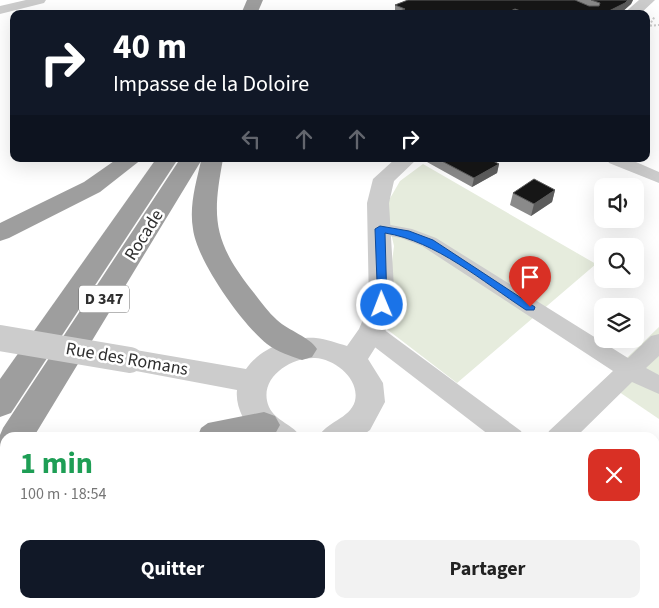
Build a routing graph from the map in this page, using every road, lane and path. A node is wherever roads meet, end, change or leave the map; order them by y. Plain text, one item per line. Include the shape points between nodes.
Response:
1 (40, 0) edge
2 (648, 0) edge
3 (0, 10) edge
4 (635, 10) edge
5 (659, 12) edge
6 (650, 23) edge
7 (127, 162) edge
8 (165, 162) edge
9 (189, 162) edge
10 (211, 162) edge
11 (404, 162) edge
12 (622, 162) edge
13 (659, 178) edge
14 (380, 229) junction
15 (0, 233) edge
16 (371, 332) junction
17 (0, 338) edge
18 (659, 342) edge
19 (302, 348) junction
20 (352, 360) junction
21 (630, 371) junction
22 (254, 382) junction
23 (659, 385) edge
24 (0, 404) edge
25 (275, 431) edge
26 (19, 432) edge
27 (248, 432) edge
28 (346, 432) edge
29 (504, 432) edge
30 (564, 432) edge

1 - 3 street
2 - 4 street
5 - 6 path
7 - 15 highway via 92,187
8 - 24 highway, D 347
9 - 26 highway, Rocade / D 347
10 - 19 highway via 204,197 205,230 218,265 261,322 279,338
11 - 14 street via 384,179 378,203
12 - 13 street
14 - 16 street via 382,305
14 - 21 street via 405,233 429,242
16 - 20 street
16 - 29 street
17 - 22 street, Rue des Romans, bridge
18 - 21 street
19 - 20 street via 338,352
19 - 22 street via 272,360
20 - 28 street via 364,372 370,388 370,403 362,419
21 - 23 street
21 - 30 street
22 - 25 street via 251,396 254,412
25 - 27 highway

